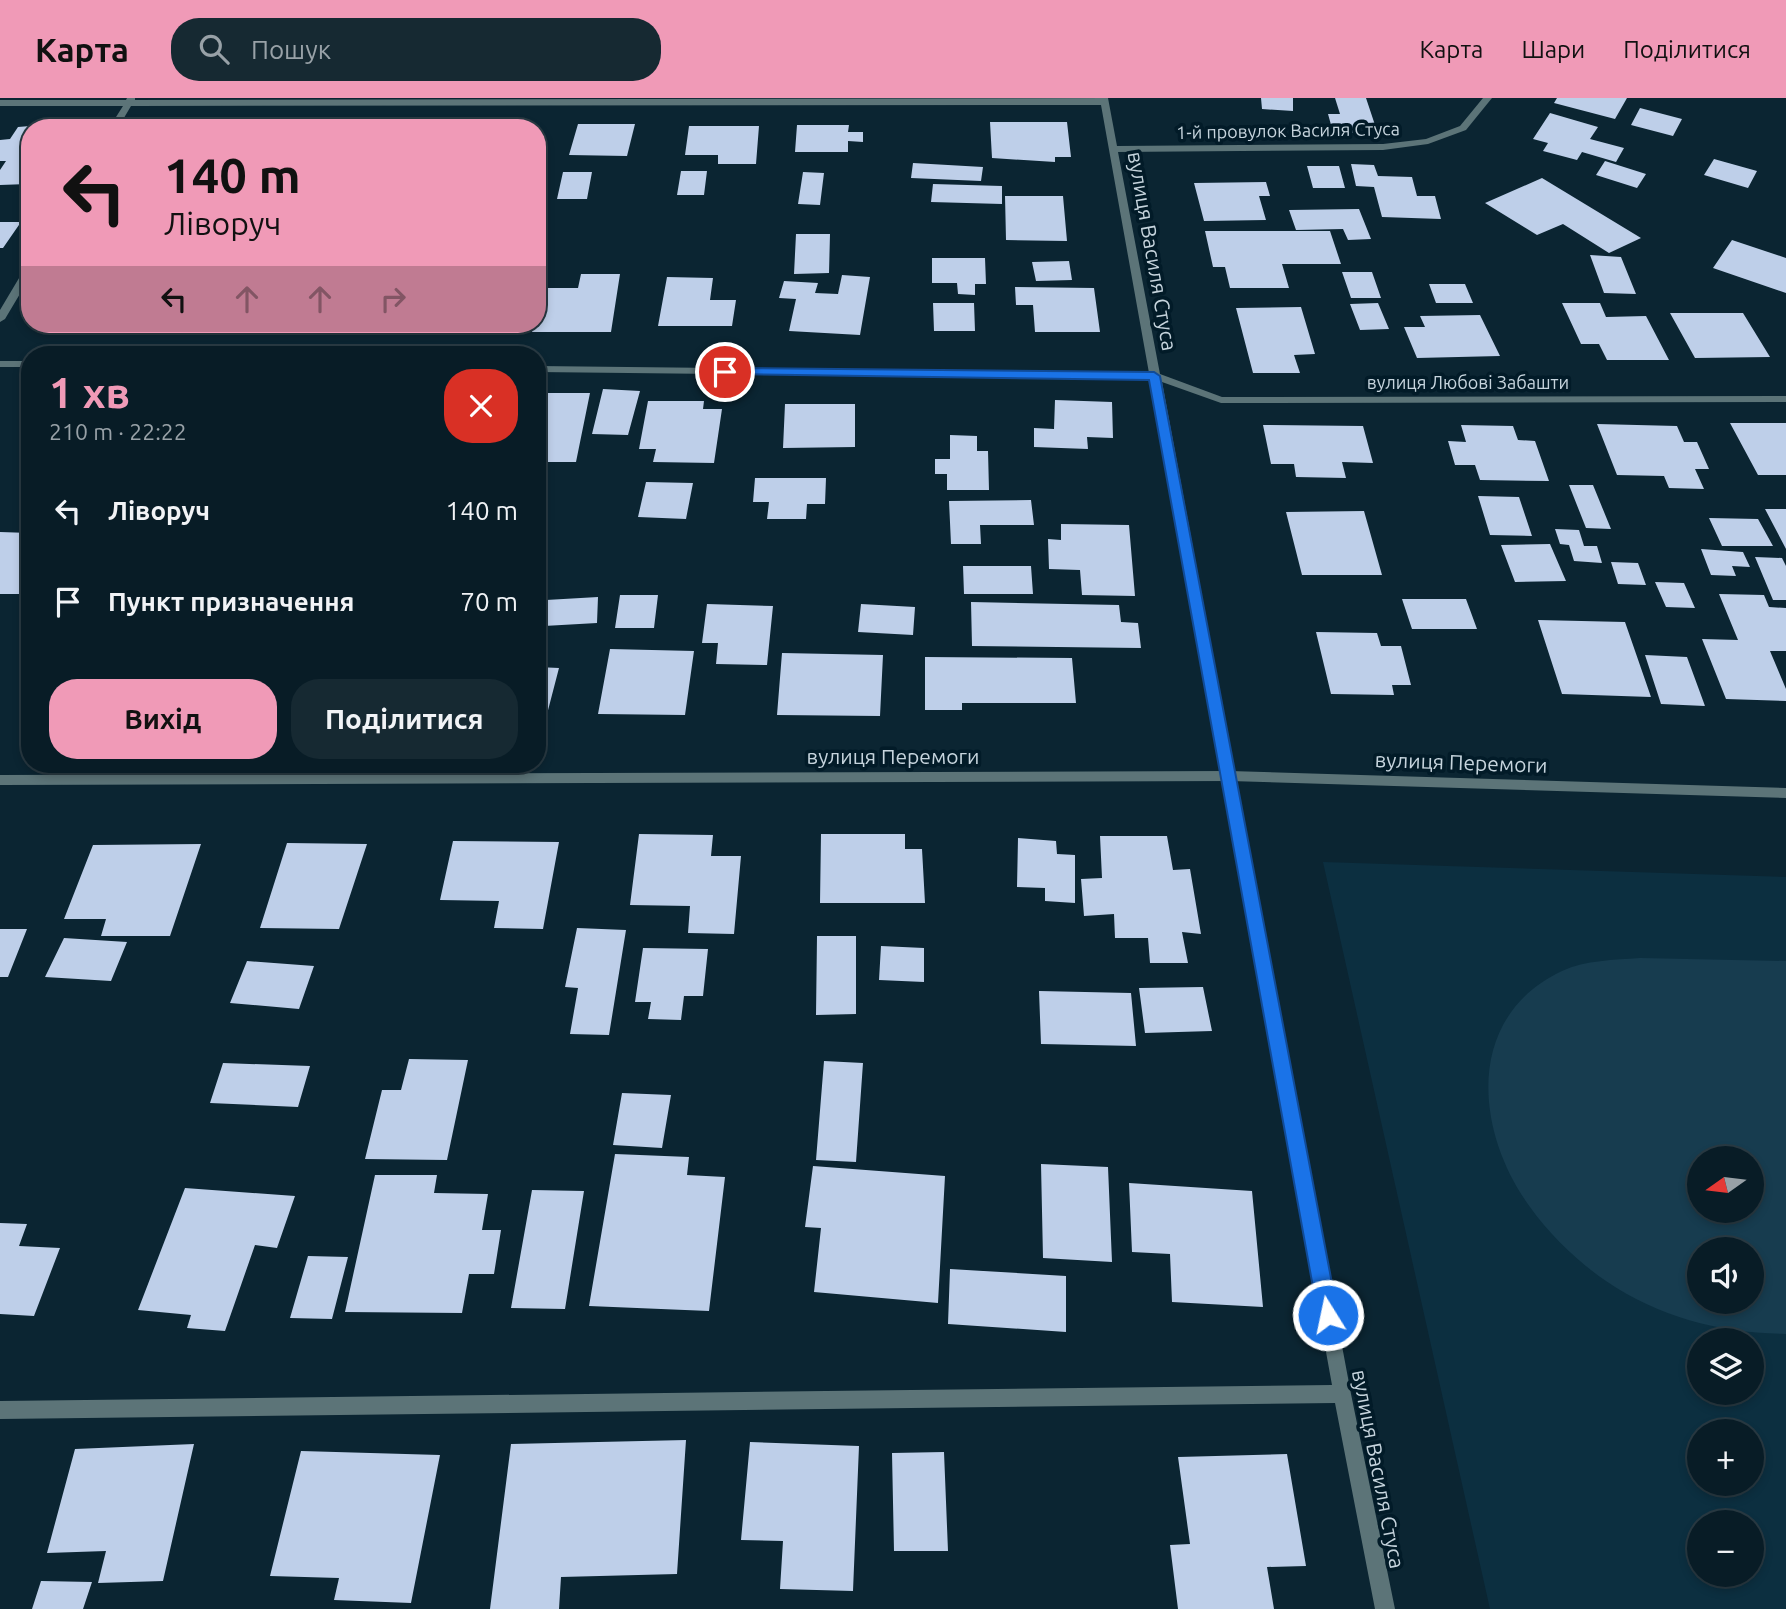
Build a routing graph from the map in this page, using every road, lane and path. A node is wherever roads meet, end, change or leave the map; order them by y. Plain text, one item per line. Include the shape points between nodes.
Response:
1 (1488, 98) edge
2 (1104, 100) edge
3 (130, 101) edge
4 (0, 103) edge
5 (119, 119) edge
6 (1114, 149) junction
7 (21, 283) edge
8 (0, 318) edge
9 (0, 364) edge
10 (21, 364) edge
11 (546, 369) edge
12 (1154, 376) junction
13 (1786, 399) edge
14 (1230, 776) junction
15 (0, 780) edge
16 (1786, 793) edge
17 (1342, 1394) junction
18 (0, 1410) edge
19 (1385, 1609) edge

1 - 6 street, 1-й провулок Василя Стуса via 1463,128 1428,141 1383,147
2 - 3 street
2 - 6 street, вулиця Василя Стуса
3 - 4 street
3 - 5 street
6 - 12 street, вулиця Василя Стуса
7 - 8 street
9 - 10 street
11 - 12 street, вулиця Любові Забашти
12 - 13 street, вулиця Любові Забашти via 1221,400
12 - 14 street, вулиця Василя Стуса
14 - 15 street, вулиця Перемоги
14 - 16 street, вулиця Перемоги
14 - 17 street, вулиця Василя Стуса
17 - 18 street
17 - 19 street, вулиця Василя Стуса

